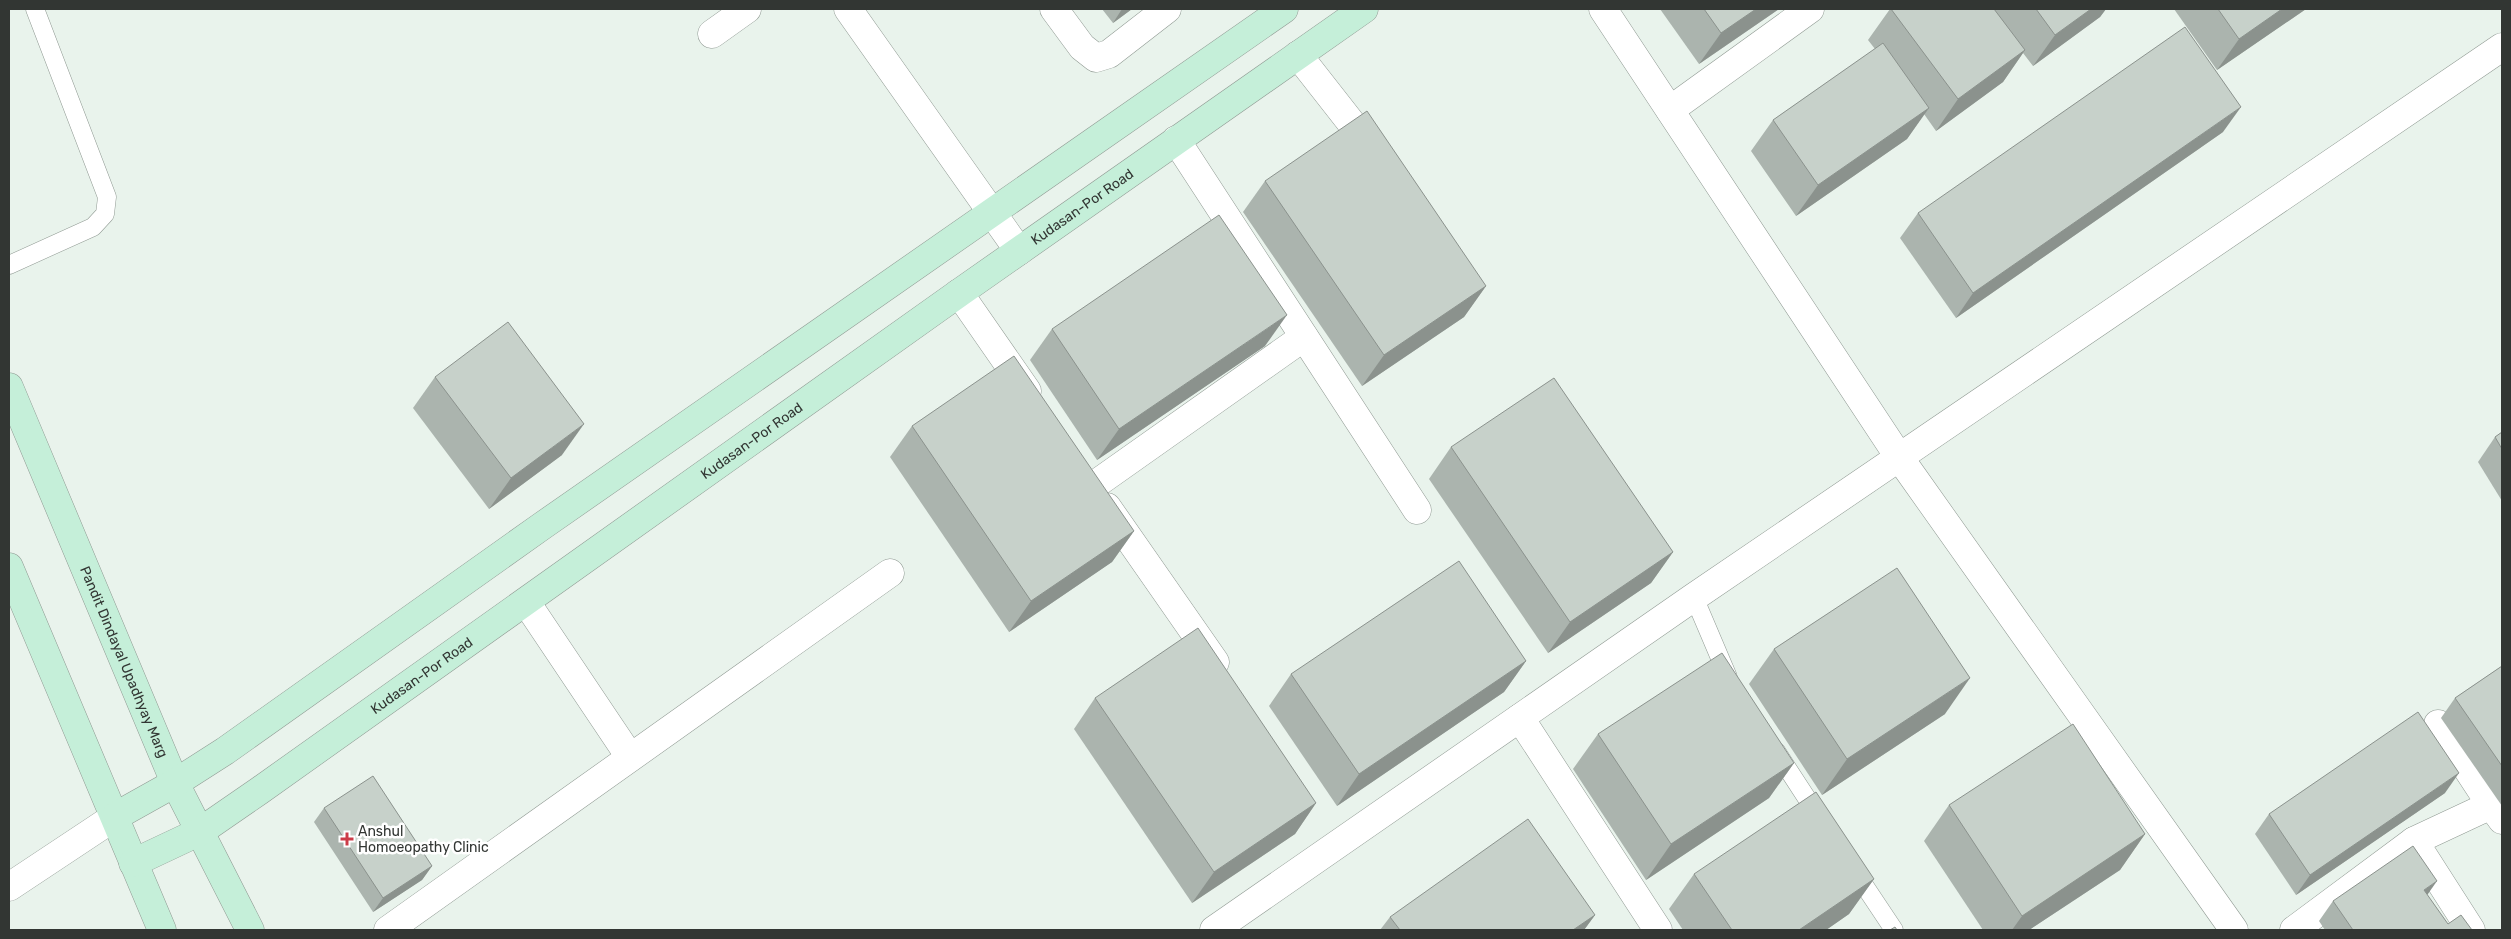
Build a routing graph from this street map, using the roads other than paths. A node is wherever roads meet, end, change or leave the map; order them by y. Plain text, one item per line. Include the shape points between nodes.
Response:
1 (35, 9) edge
2 (747, 9) edge
3 (848, 9) edge
4 (1054, 9) edge
5 (1167, 9) edge
6 (1364, 9) edge
7 (1603, 9) edge
8 (1810, 9) edge
9 (1272, 12) edge
10 (712, 34) dead end
11 (2502, 47) edge
12 (1298, 54) junction
13 (1670, 110) junction
14 (1176, 140) junction
15 (1388, 170) edge
16 (993, 213) junction
17 (1019, 251) junction
18 (9, 265) edge
19 (959, 293) junction
20 (1304, 337) junction
21 (9, 387) edge
22 (1043, 413) edge
23 (1899, 457) junction
24 (1076, 462) edge
25 (1093, 486) junction
26 (1417, 510) dead end
27 (9, 567) edge
28 (890, 574) dead end
29 (1694, 597) junction
30 (526, 602) junction
31 (1232, 686) edge
32 (1736, 690) edge
33 (1520, 718) junction
34 (2438, 724) dead end
35 (1769, 740) edge
36 (630, 757) junction
37 (175, 783) junction
38 (2497, 812) edge
39 (116, 816) junction
40 (201, 831) junction
41 (1828, 831) edge
42 (2414, 841) junction
43 (1845, 856) edge
44 (133, 863) junction
45 (9, 887) edge
46 (162, 930) edge
47 (250, 930) edge
48 (388, 930) edge
49 (1214, 930) edge
50 (1658, 930) edge
51 (1894, 930) edge
52 (2234, 930) edge
53 (2294, 930) edge
54 (2471, 930) edge

1 - 18 lane via 107,197 105,214 93,227
2 - 10 street
3 - 16 street
4 - 5 street via 1082,47 1096,58 1109,54
6 - 12 street, Kudasan-Por Road
7 - 13 street
8 - 13 street
9 - 16 street
11 - 23 street
12 - 14 street, Kudasan-Por Road
12 - 15 street
13 - 23 street
14 - 17 street, Kudasan-Por Road
14 - 20 street
16 - 17 street
16 - 37 street
17 - 19 street, Kudasan-Por Road
19 - 22 street
19 - 30 street, Kudasan-Por Road
20 - 25 street
20 - 26 street
21 - 37 street, Pandit Dindayal Upadhyay Marg
23 - 29 street
23 - 52 street
24 - 25 street
25 - 31 street
27 - 39 street
28 - 36 street
29 - 32 lane via 1725,673
29 - 33 street
30 - 36 street
30 - 40 street, Kudasan-Por Road
33 - 49 street
33 - 50 street
34 - 38 street
35 - 41 lane
36 - 48 street
37 - 39 street
37 - 40 street, Pandit Dindayal Upadhyay Marg
38 - 42 street
39 - 44 street
39 - 45 street
40 - 44 street, Kudasan-Por Road
40 - 47 street, Pandit Dindayal Upadhyay Marg
42 - 53 street
42 - 54 street
43 - 51 lane
44 - 46 street

